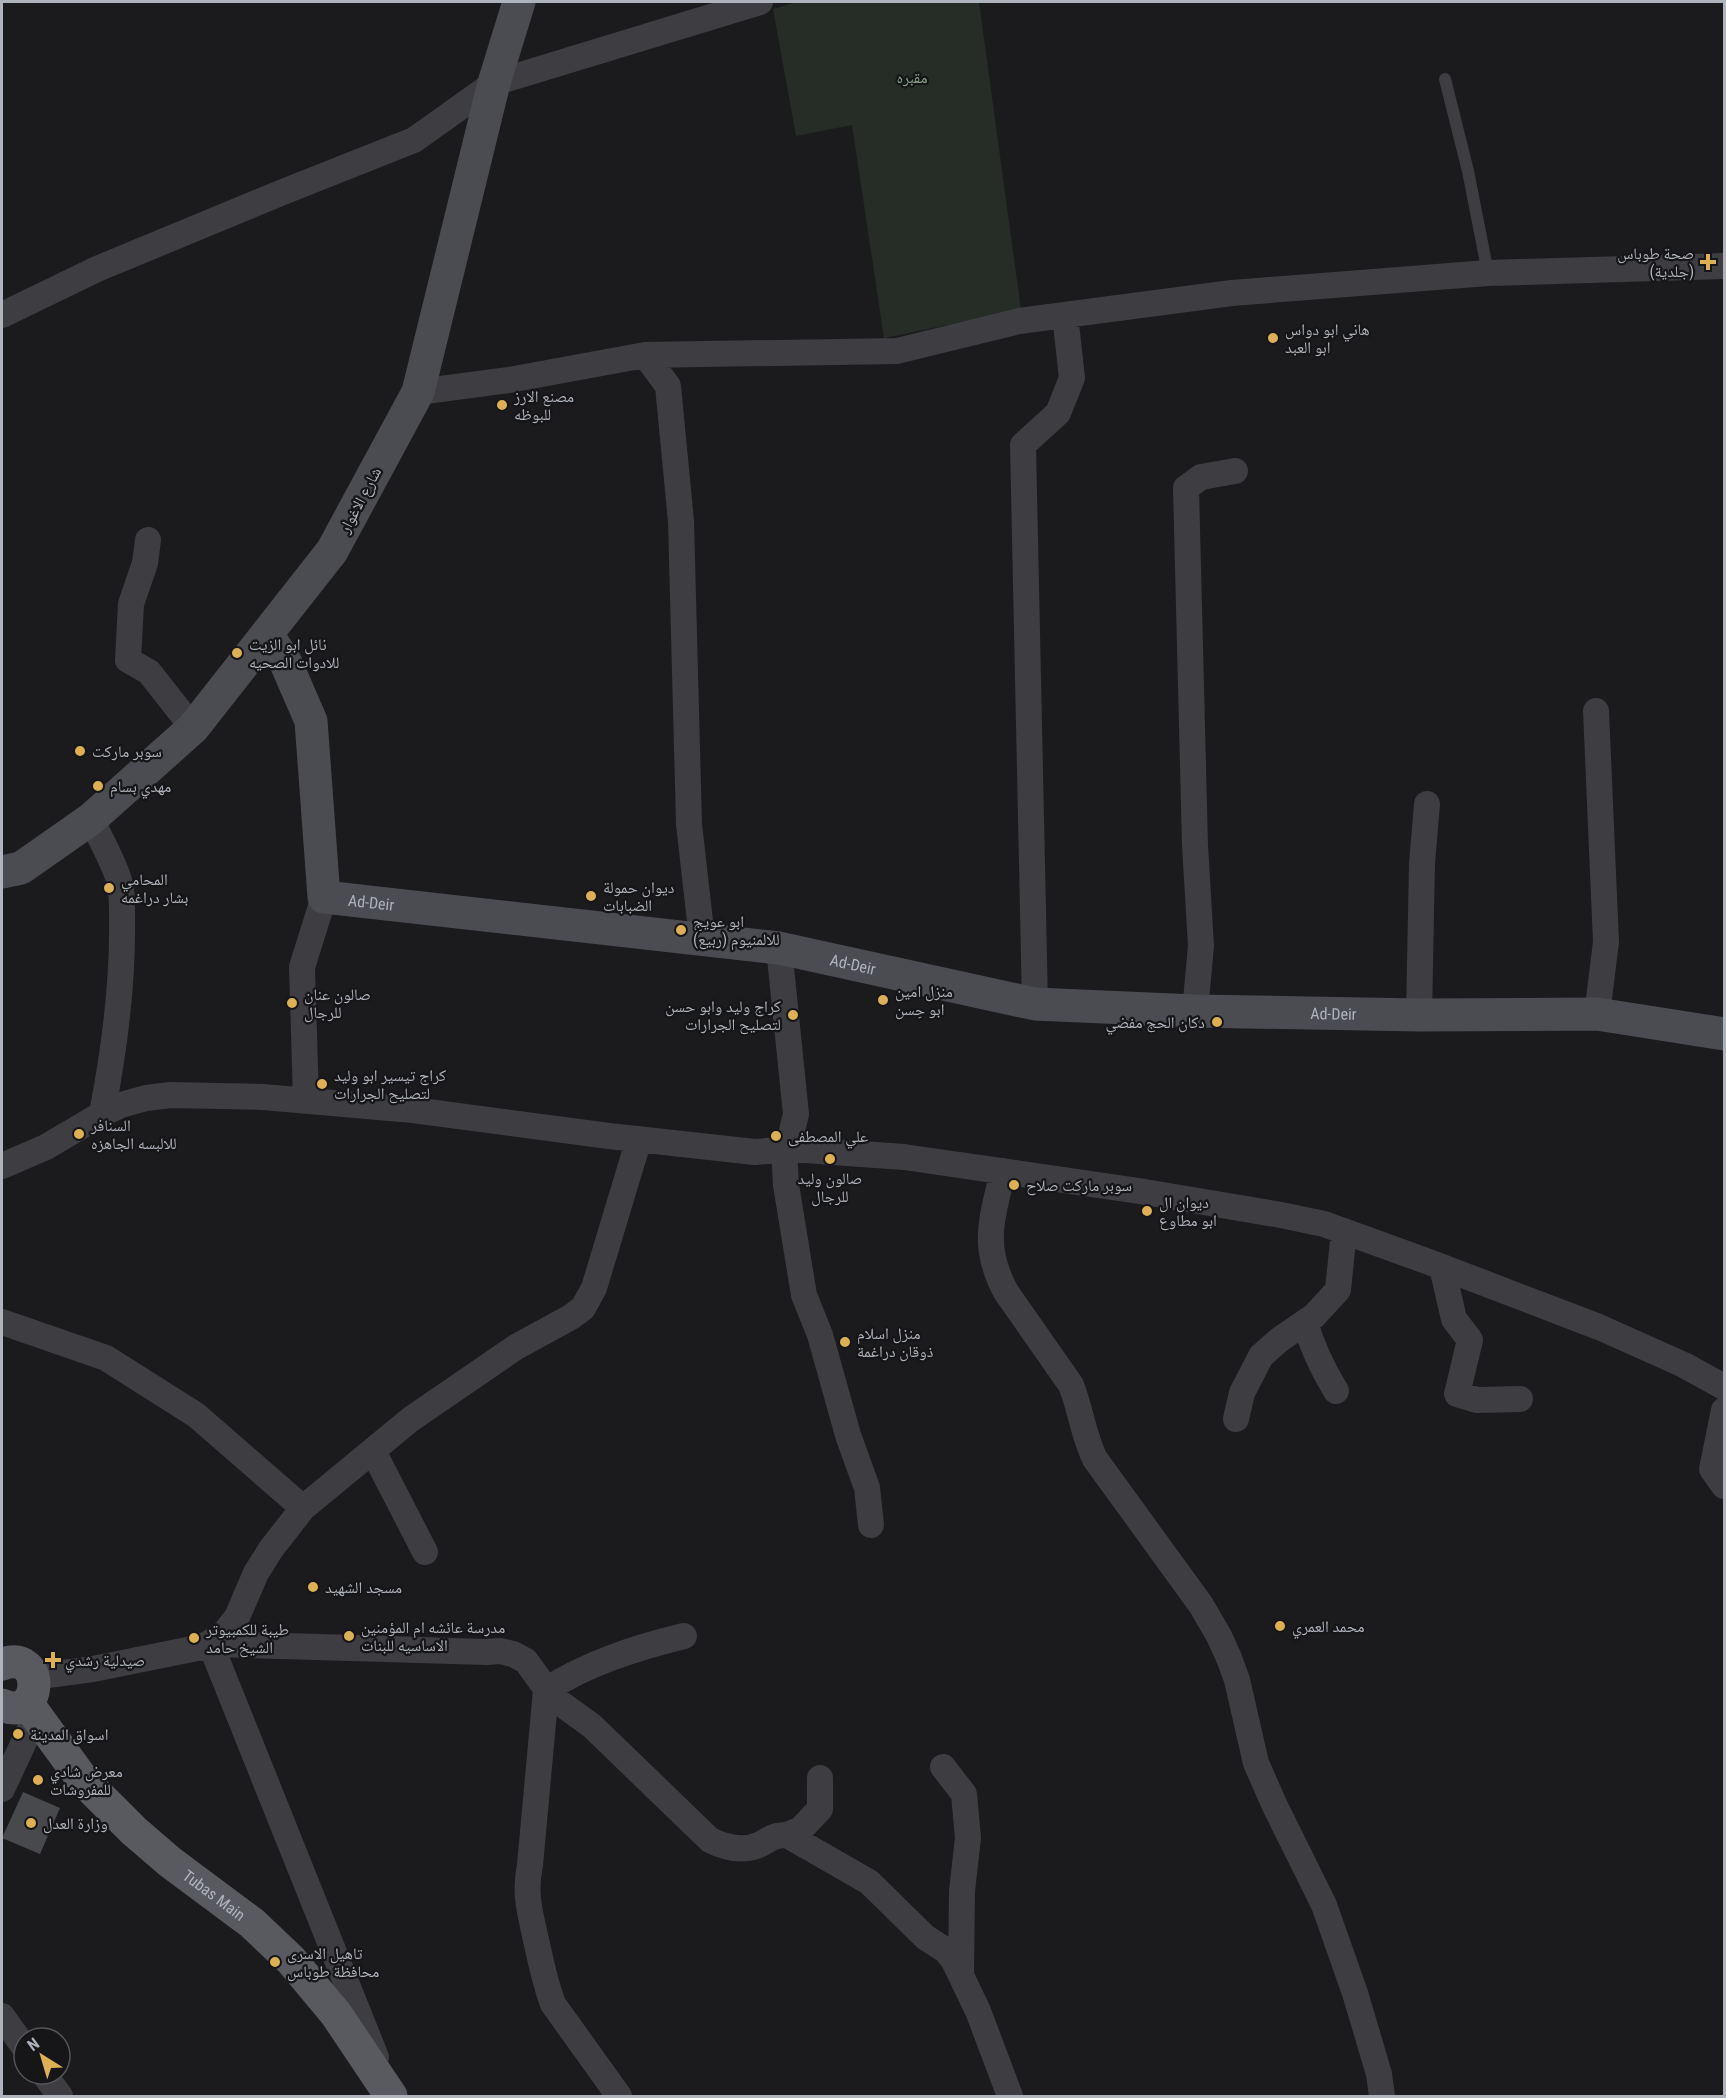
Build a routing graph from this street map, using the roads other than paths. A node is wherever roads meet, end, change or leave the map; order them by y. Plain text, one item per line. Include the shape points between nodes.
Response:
1 (519, 2) edge
2 (760, 2) edge
3 (1445, 79) dead end
4 (494, 83) junction
5 (1725, 266) edge
6 (1488, 273) junction
7 (2, 315) edge
8 (1065, 315) junction
9 (645, 355) junction
10 (418, 392) junction
11 (1235, 471) dead end
12 (148, 540) dead end
13 (267, 635) junction
14 (1596, 711) dead end
15 (193, 728) junction
16 (1427, 804) dead end
17 (91, 819) junction
18 (2, 872) edge
19 (324, 897) junction
20 (702, 939) junction
21 (779, 948) junction
22 (1035, 1004) junction
23 (1195, 1011) junction
24 (1597, 1014) junction
25 (1419, 1015) junction
26 (1725, 1034) edge
27 (306, 1100) junction
28 (102, 1114) junction
29 (639, 1139) junction
30 (787, 1150) junction
31 (2, 1166) edge
32 (1003, 1171) junction
33 (1344, 1231) junction
34 (1442, 1267) junction
35 (2, 1322) edge
36 (1305, 1322) junction
37 (1725, 1387) edge
38 (1336, 1391) dead end
39 (1520, 1399) dead end
40 (1725, 1410) edge
41 (1236, 1419) dead end
42 (373, 1451) junction
43 (1725, 1486) edge
44 (303, 1508) junction
45 (871, 1525) dead end
46 (425, 1552) dead end
47 (684, 1636) dead end
48 (211, 1642) junction
49 (2, 1664) edge
50 (546, 1690) junction
51 (24, 1700) edge
52 (943, 1767) dead end
53 (820, 1778) dead end
54 (2, 1787) edge
55 (787, 1835) junction
56 (961, 1972) junction
57 (2, 2016) edge
58 (12, 2030) edge
59 (391, 2097) edge
60 (619, 2097) edge
61 (1010, 2097) edge
62 (1382, 2097) edge

1 - 4 street, شارع الاغوار
2 - 4 street
3 - 6 lane
4 - 7 street via 414,140 108,265
4 - 10 street, شارع الاغوار
5 - 6 street
6 - 8 street via 1232,293
8 - 9 street via 1019,321 897,351
8 - 22 street via 1072,378 1058,413 1023,445
9 - 10 street
9 - 20 street via 668,386 681,521 689,824
10 - 13 street, شارع الاغوار via 332,551
11 - 23 street via 1201,477 1186,488 1194,834 1201,946
12 - 15 street via 145,564 131,604 128,660 149,672
13 - 15 street, شارع الاغوار
13 - 19 street, Ad-Deir via 285,661 311,721
14 - 24 street via 1605,942
15 - 17 street, شارع الاغوار
16 - 25 street
17 - 18 street, شارع الاغوار via 21,867
17 - 28 street via 121,891 119,1002
19 - 20 street, Ad-Deir
19 - 27 street via 302,967
20 - 21 street, Ad-Deir
21 - 22 street, Ad-Deir
21 - 30 street via 796,1114
22 - 23 street, Ad-Deir
23 - 25 street, Ad-Deir
24 - 25 street, Ad-Deir
24 - 26 street, Ad-Deir
27 - 28 street via 171,1095 139,1100
27 - 29 street
28 - 31 street via 46,1147
29 - 30 street via 755,1152
29 - 42 street via 594,1288 583,1308 503,1355 411,1419
30 - 32 street via 904,1157
30 - 45 street via 786,1185 804,1295 867,1488
32 - 33 street via 1281,1215
32 - 62 street via 990,1236 993,1264 1006,1292 1071,1385 1095,1459 1201,1605 1219,1636 1237,1680 1257,1763 1324,1905 1355,1994
33 - 34 street
33 - 36 street via 1338,1290
34 - 37 street via 1628,1339
34 - 39 street via 1454,1319 1470,1340 1457,1394 1478,1400
35 - 44 street via 106,1358 196,1415
36 - 38 street via 1310,1342
36 - 41 street via 1261,1356 1242,1393
40 - 43 street via 1712,1469
42 - 44 street
42 - 46 street
44 - 48 street via 256,1573 230,1628
47 - 50 street via 635,1648 569,1675
48 - 50 street via 500,1651 526,1661
48 - 51 street via 93,1669
48 - 59 street
49 - 51 main road via 15,1662 28,1669
50 - 55 street via 592,1726 710,1840 742,1849 774,1835
50 - 60 street via 527,1882 529,1914 553,2004
51 - 54 street
51 - 59 main road, Tubas Main via 83,1780 134,1831 252,1923 291,1960 336,2014
52 - 56 street via 964,1794 968,1838 962,1891
53 - 55 street via 820,1809 801,1829
55 - 56 street via 869,1882 925,1937 945,1950
56 - 61 street
57 - 58 street

